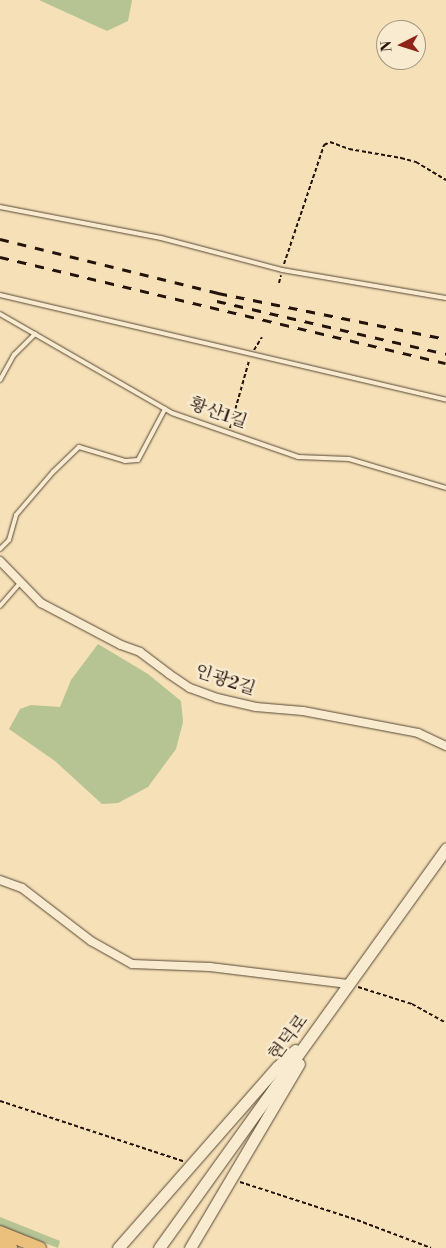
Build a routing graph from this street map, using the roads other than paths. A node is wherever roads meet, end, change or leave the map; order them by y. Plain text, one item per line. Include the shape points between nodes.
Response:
1 (0, 207) edge
2 (0, 295) edge
3 (446, 298) edge
4 (0, 314) edge
5 (36, 334) junction
6 (0, 380) edge
7 (446, 400) edge
8 (165, 409) junction
9 (446, 488) edge
10 (0, 549) edge
11 (0, 560) edge
12 (20, 582) junction
13 (0, 606) edge
14 (446, 746) edge
15 (446, 848) edge
16 (0, 880) edge
17 (348, 984) junction
18 (319, 1028) junction
19 (0, 1232) edge
20 (0, 1244) edge
21 (11, 1248) edge
22 (40, 1248) edge
23 (118, 1248) edge
24 (159, 1248) edge
25 (190, 1248) edge

1 - 3 lane via 161,238 282,270
2 - 7 lane
4 - 5 lane, 황산1길
5 - 6 lane via 14,355
5 - 8 lane, 황산1길
8 - 9 lane, 황산1길 via 298,457 349,459
8 - 10 lane via 138,460 125,461 79,447 16,515 9,540
11 - 12 street, 인광2길
12 - 13 lane
12 - 14 street, 인광2길 via 41,604 140,652 190,688 256,707 303,711 418,733
15 - 17 street, 현덕로
16 - 17 street via 22,888 91,941 132,964 210,967
17 - 18 street, 현덕로
18 - 23 street via 277,1067
18 - 24 street, 현덕로
18 - 25 street
19 - 22 main road
20 - 21 main road

